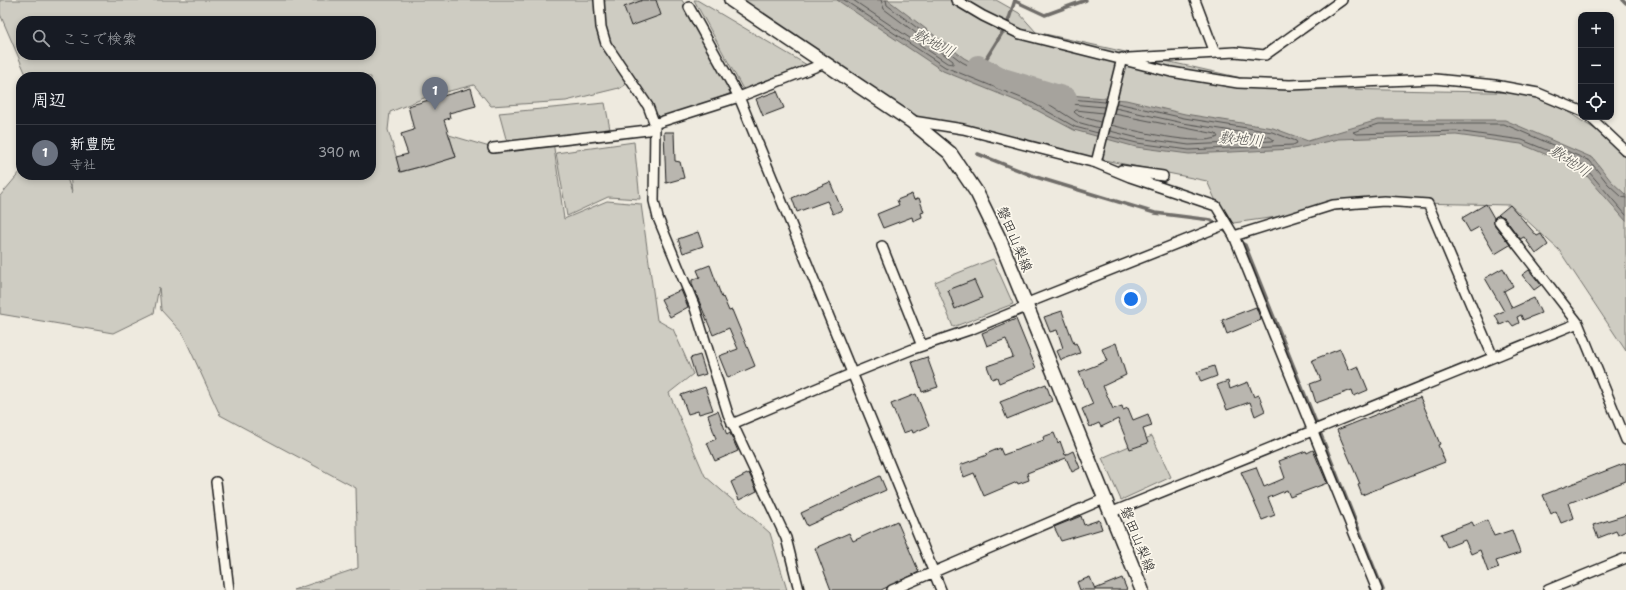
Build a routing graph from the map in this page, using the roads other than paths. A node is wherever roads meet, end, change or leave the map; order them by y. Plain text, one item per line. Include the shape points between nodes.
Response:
1 (599, 0) edge
2 (730, 0) edge
3 (956, 0) edge
4 (1195, 0) edge
5 (1342, 0) edge
6 (689, 7) dead end
7 (1215, 53) junction
8 (1122, 58) junction
9 (825, 62) junction
10 (739, 97) junction
11 (1578, 110) edge
12 (1593, 120) edge
13 (911, 121) junction
14 (655, 125) junction
15 (493, 148) dead end
16 (1626, 151) edge
17 (1098, 159) junction
18 (1110, 169) junction
19 (1163, 176) dead end
20 (1499, 220) dead end
21 (1226, 224) junction
22 (1234, 236) junction
23 (882, 246) dead end
24 (1025, 306) junction
25 (1578, 323) junction
26 (922, 346) junction
27 (1493, 357) junction
28 (851, 374) junction
29 (732, 424) junction
30 (1312, 431) junction
31 (1626, 440) edge
32 (216, 482) dead end
33 (1104, 499) junction
34 (1110, 513) junction
35 (1626, 558) edge
36 (934, 573) junction
37 (229, 590) edge
38 (799, 590) edge
39 (892, 590) edge
40 (941, 590) edge
41 (1142, 590) edge
42 (1376, 590) edge
43 (1548, 590) edge

1 - 14 street via 601,27 606,44 648,106
2 - 9 main road, 磐田山梨線
3 - 8 street via 1020,34
4 - 7 street
5 - 7 street via 1265,55
6 - 10 street
7 - 8 street
8 - 11 street via 1171,72 1238,82 1290,85 1435,79 1495,85 1538,93
8 - 17 street
9 - 10 street
9 - 13 main road, 磐田山梨線
10 - 14 street
10 - 28 street
12 - 16 street
13 - 17 street via 963,129
13 - 24 main road, 磐田山梨線 via 950,153 977,193
14 - 15 street via 648,130
14 - 29 street via 654,201 658,218 694,305
17 - 18 street
18 - 19 street
18 - 21 street via 1216,206
20 - 25 street
21 - 22 street
21 - 24 street
22 - 27 street via 1333,205 1384,200 1428,204
22 - 30 street
23 - 26 street
24 - 26 street via 972,329
24 - 33 main road, 磐田山梨線
25 - 27 street
25 - 31 street
26 - 28 street
27 - 30 street
28 - 29 street
28 - 36 street
29 - 38 street via 786,538
30 - 34 street
30 - 42 street
32 - 37 street
33 - 34 main road, 磐田山梨線
33 - 36 street
34 - 41 main road, 磐田山梨線
35 - 43 street
36 - 39 street
36 - 40 street

